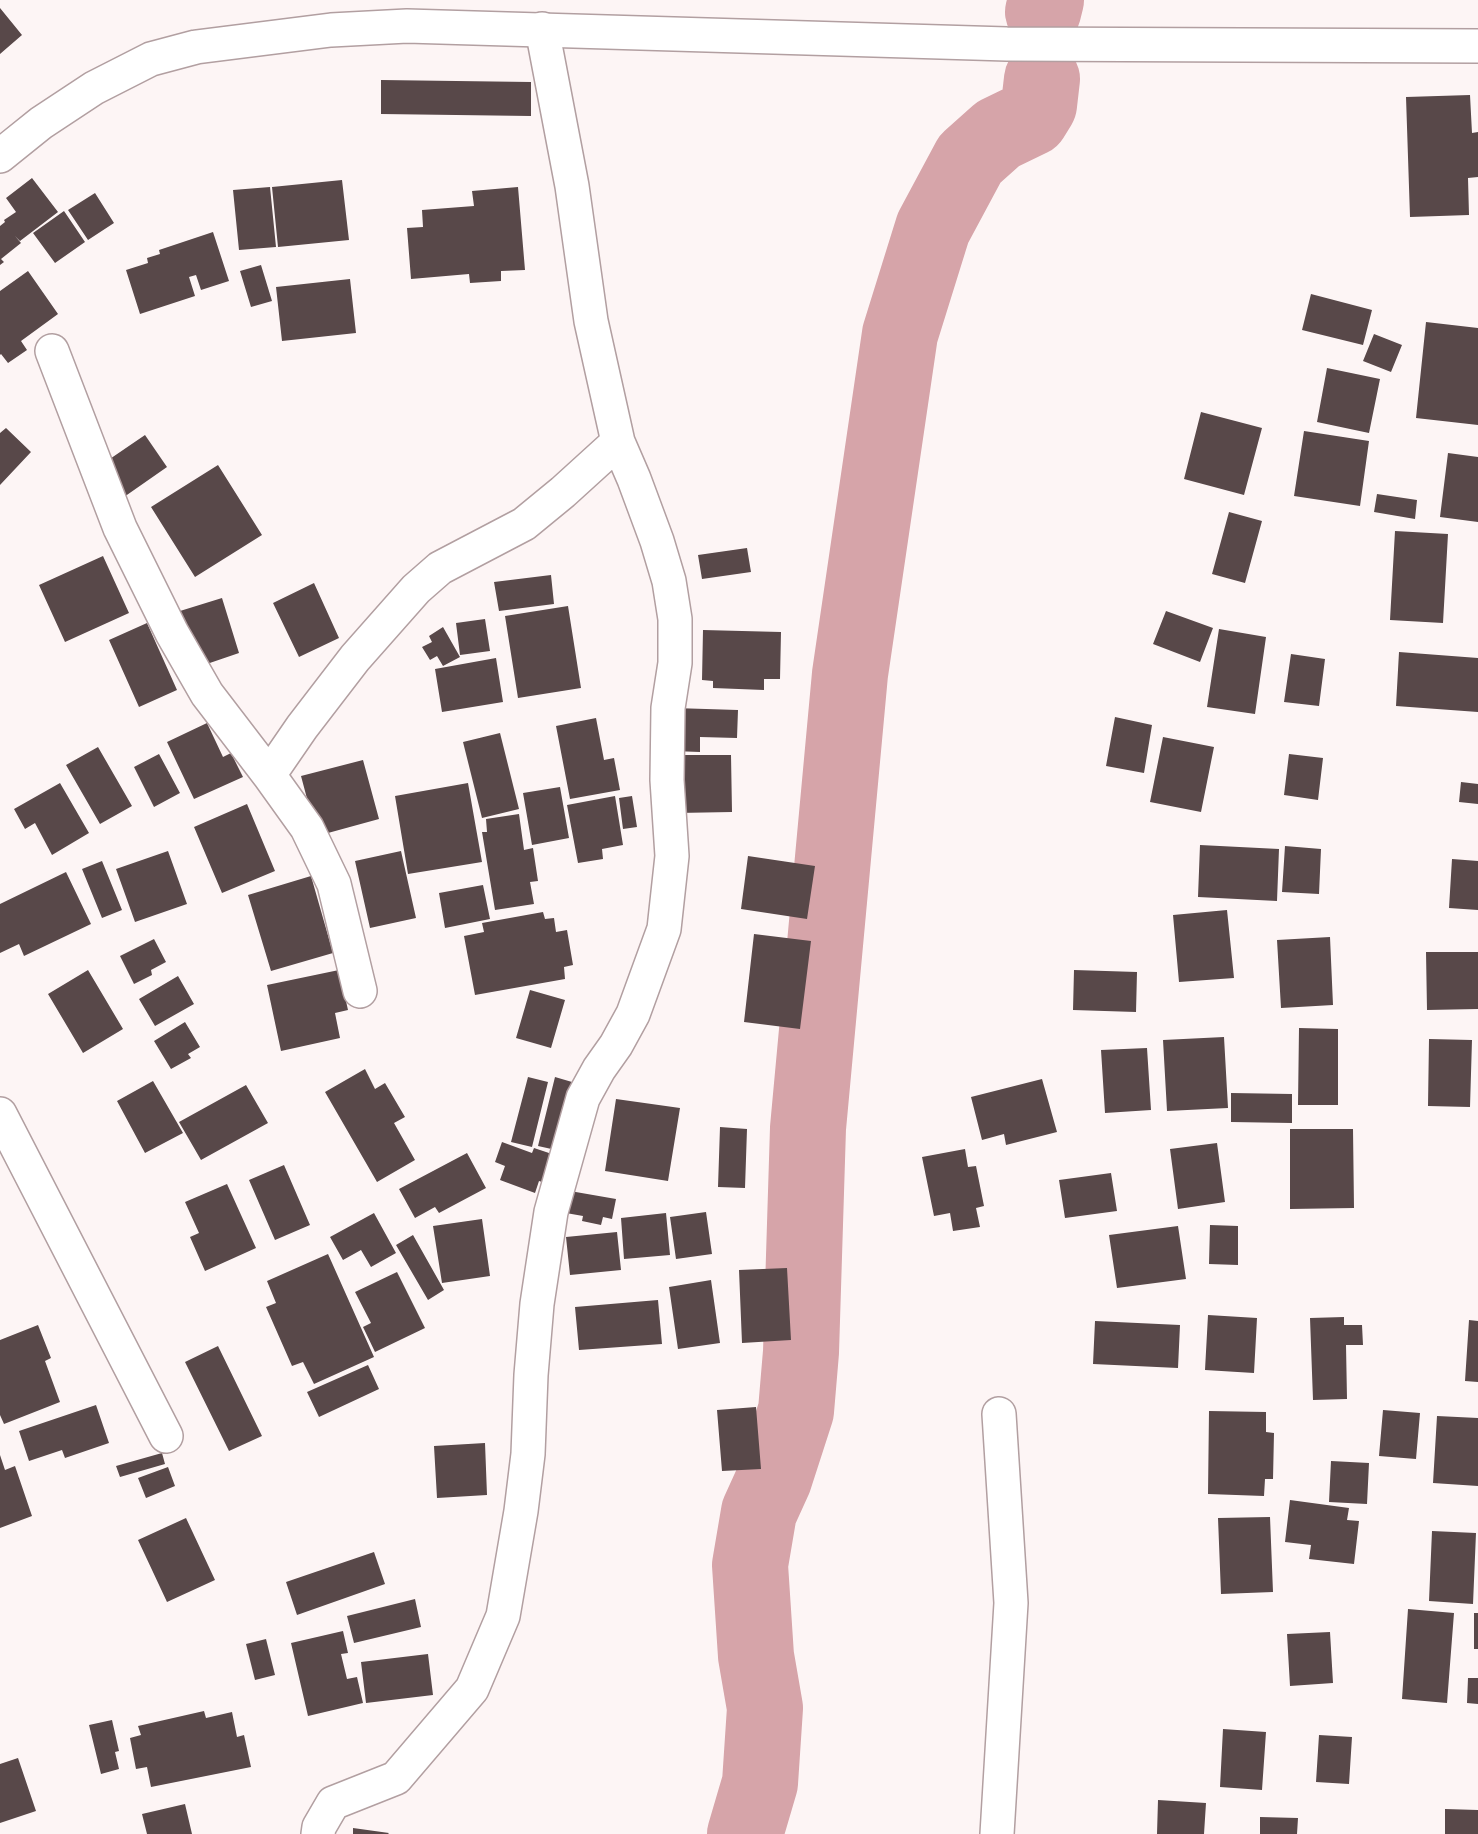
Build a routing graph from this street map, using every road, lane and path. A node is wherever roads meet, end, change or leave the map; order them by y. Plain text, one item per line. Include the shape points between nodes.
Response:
1 (542, 29) junction
2 (1478, 46) edge
3 (0, 156) edge
4 (52, 351) dead end
5 (618, 442) junction
6 (269, 775) junction
7 (360, 991) dead end
8 (0, 1113) edge
9 (999, 1414) dead end
10 (166, 1436) dead end
11 (318, 1834) edge
12 (998, 1834) edge

1 - 2 street via 1007,44
1 - 3 street via 407,26 331,30 196,47 151,59 94,88
1 - 5 street via 572,186 591,321
4 - 6 street via 120,528 172,633 207,694
5 - 6 street via 524,524 440,568 416,590 355,658
5 - 11 street via 657,541 675,620 667,780 672,856 663,929 633,1014 583,1098 551,1212 537,1304 528,1454 503,1616 472,1689 396,1778 333,1803
6 - 7 street via 307,828 334,884
8 - 10 street
9 - 12 street via 1011,1603

